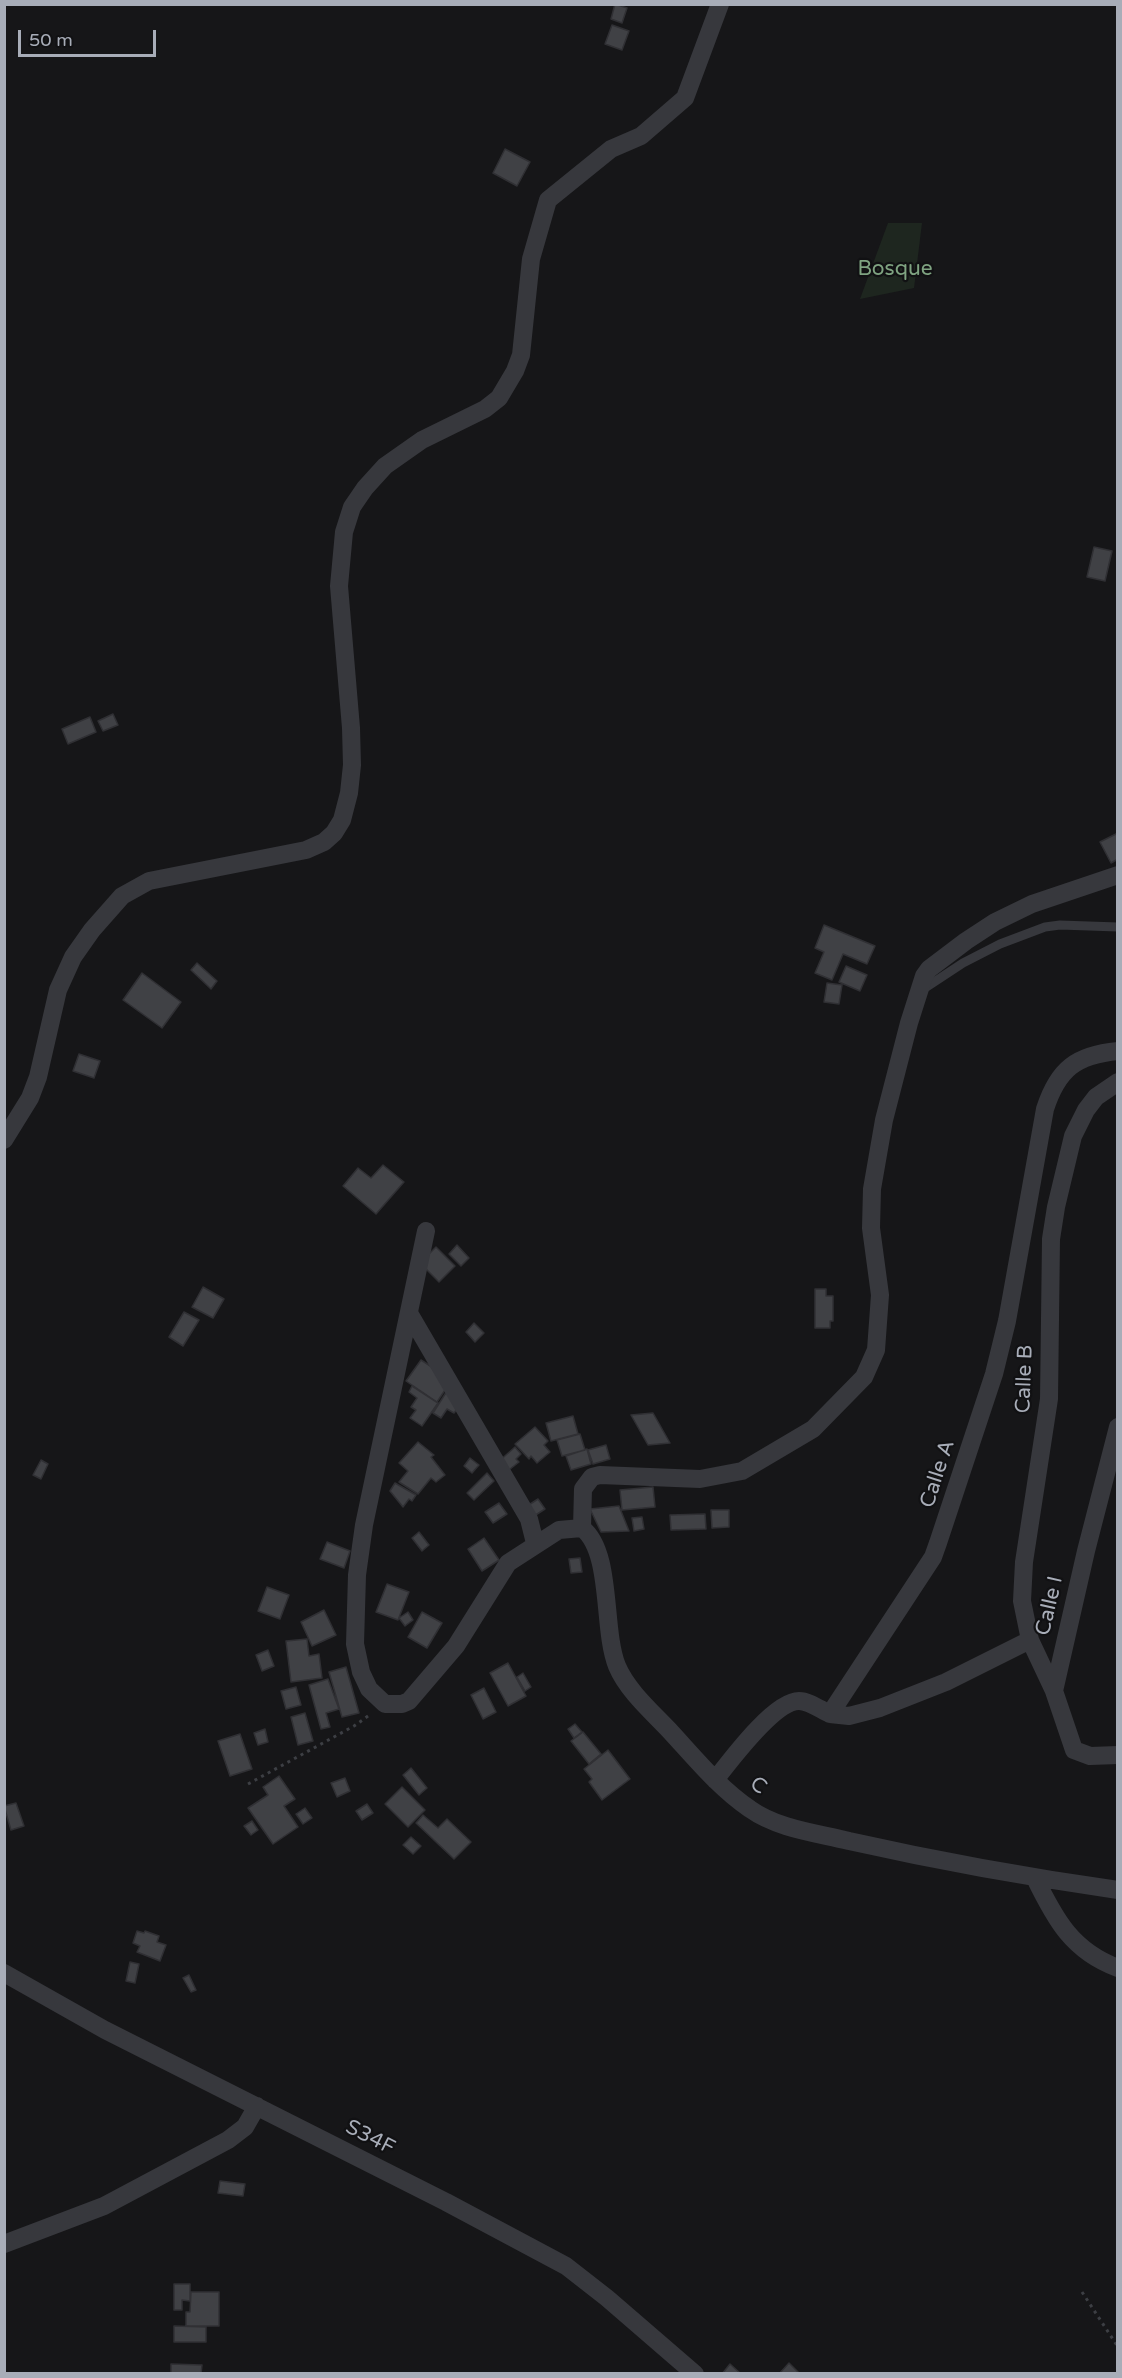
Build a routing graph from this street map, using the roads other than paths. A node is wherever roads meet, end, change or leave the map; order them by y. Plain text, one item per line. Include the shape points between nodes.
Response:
1 (720, 4) edge
2 (1118, 875) edge
3 (1118, 927) edge
4 (918, 993) junction
5 (1118, 1051) edge
6 (1118, 1082) edge
7 (4, 1140) edge
8 (426, 1231) dead end
9 (408, 1312) junction
10 (1118, 1427) edge
11 (582, 1528) junction
12 (535, 1543) junction
13 (1030, 1640) junction
14 (1054, 1691) junction
15 (830, 1714) junction
16 (1118, 1755) edge
17 (715, 1780) junction
18 (1035, 1878) junction
19 (1118, 1890) edge
20 (1118, 1968) edge
21 (4, 1973) edge
22 (257, 2106) junction
23 (4, 2244) edge
24 (696, 2373) edge

1 - 7 street via 684,98 641,136 611,149 548,200 531,259 521,355 499,398 422,440 385,466 352,507 344,532 339,586 352,765 342,820 324,842 306,850 149,881 122,896 73,957 58,990 38,1077
2 - 4 street via 1032,904 995,922 929,969
3 - 4 lane via 1046,927 963,963
4 - 11 street via 884,1120 873,1189 871,1228 880,1295 876,1350 864,1377 813,1429 742,1471 700,1479 592,1477 583,1489
5 - 15 street, Calle A via 1082,1059 1068,1068 1051,1091 994,1374 939,1543
6 - 13 street, Calle B via 1096,1097 1073,1136 1056,1207 1049,1283 1049,1399 1022,1590
8 - 9 street
9 - 12 street via 529,1519
9 - 12 street via 357,1575 355,1644 369,1689 385,1704 402,1704 416,1695 456,1647 508,1563
10 - 14 street, Calle I
11 - 12 street via 559,1530
11 - 17 street, C via 600,1556 617,1666 640,1698
13 - 14 street, Calle B
13 - 15 street via 946,1682 880,1708 849,1716
14 - 16 street via 1074,1750 1090,1756
15 - 17 street via 803,1701 786,1705 743,1744
17 - 18 street, C via 751,1810 796,1829
18 - 19 street, C
18 - 20 street via 1054,1918 1075,1944
21 - 22 street, S34F via 105,2030
22 - 23 street via 245,2127 228,2140 104,2206
22 - 24 street, S34F via 566,2266

